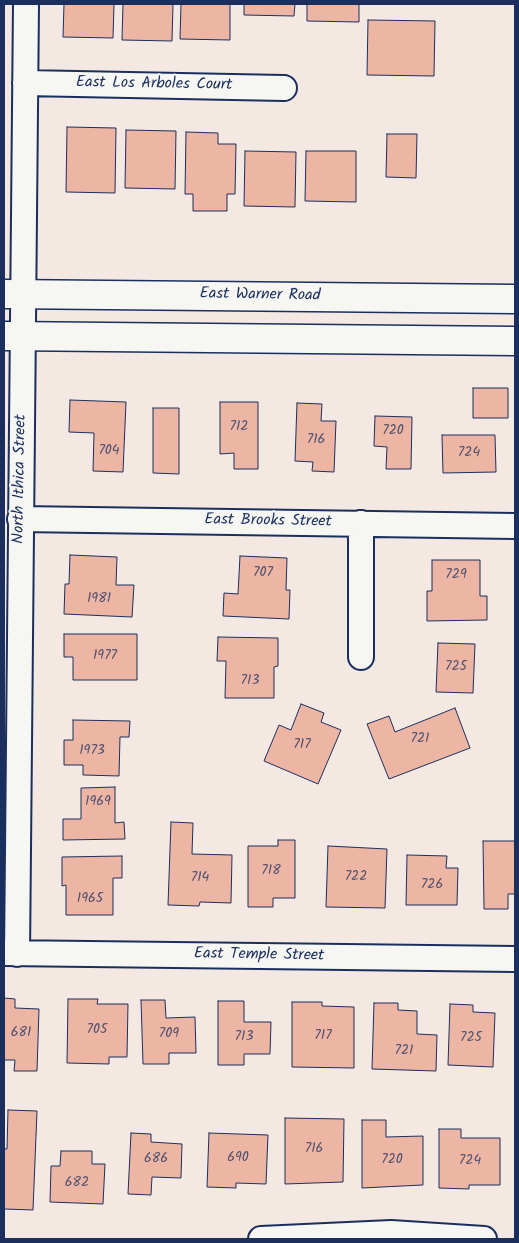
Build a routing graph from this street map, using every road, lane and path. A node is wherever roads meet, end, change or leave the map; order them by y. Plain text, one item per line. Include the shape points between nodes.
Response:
1 (26, 4) edge
2 (24, 83) junction
3 (284, 88) dead end
4 (14, 294) edge
5 (515, 299) edge
6 (14, 336) edge
7 (513, 340) edge
8 (20, 519) junction
9 (361, 522) junction
10 (515, 526) edge
11 (361, 657) dead end
12 (10, 954) edge
13 (515, 959) edge
14 (289, 1238) edge
15 (261, 1239) edge
16 (484, 1239) edge

1 - 2 street, North Ithica Street
2 - 3 street, East Los Arboles Court
2 - 4 street, North Ithica Street
4 - 5 main road, East Warner Road
4 - 6 street, North Ithica Street
6 - 7 main road
6 - 8 street, North Ithica Street
8 - 9 street, East Brooks Street
8 - 12 street, North Ithica Street
9 - 10 street, East Brooks Street
9 - 11 street
12 - 13 street, East Temple Street
14 - 15 street
14 - 16 street via 391,1233

